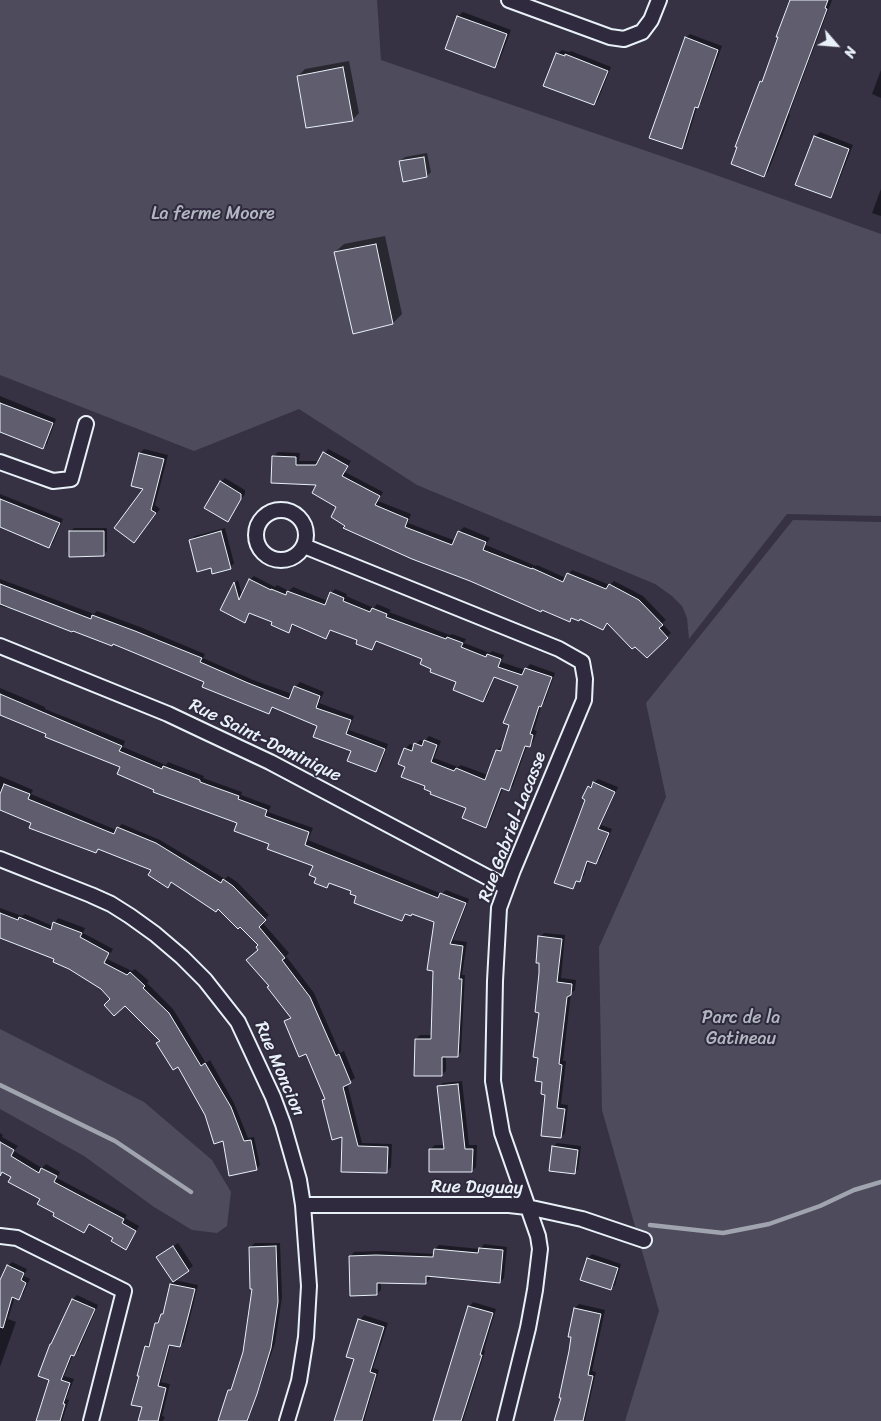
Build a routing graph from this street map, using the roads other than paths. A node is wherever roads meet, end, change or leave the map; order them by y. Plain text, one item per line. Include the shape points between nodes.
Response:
1 (509, 0) edge
2 (659, 0) edge
3 (86, 424) dead end
4 (0, 462) edge
5 (304, 546) dead end
6 (0, 646) edge
7 (0, 859) edge
8 (506, 887) junction
9 (303, 1205) junction
10 (527, 1207) junction
11 (0, 1236) edge
12 (644, 1240) dead end
13 (91, 1421) edge
14 (287, 1421) edge
15 (505, 1421) edge

1 - 2 street via 610,37 624,39 642,32
3 - 4 street via 71,479 53,481
5 - 8 street, Rue Gabriel-Lacasse via 559,649 582,662 584,700
6 - 8 street, Rue Saint-Dominique via 168,714 270,762
7 - 9 street, Rue Moncion via 111,904 155,934 205,980 238,1022 273,1097 288,1141
8 - 10 street, Rue Gabriel-Lacasse via 499,908 493,1081 502,1133
9 - 10 street, Rue Duguay
9 - 14 street, Rue Moncion via 309,1286 306,1337 299,1381
10 - 12 street, Rue Duguay via 582,1219
10 - 15 street, Rue Gabriel-Lacasse via 540,1249 528,1328
11 - 13 street via 18,1238 124,1291

